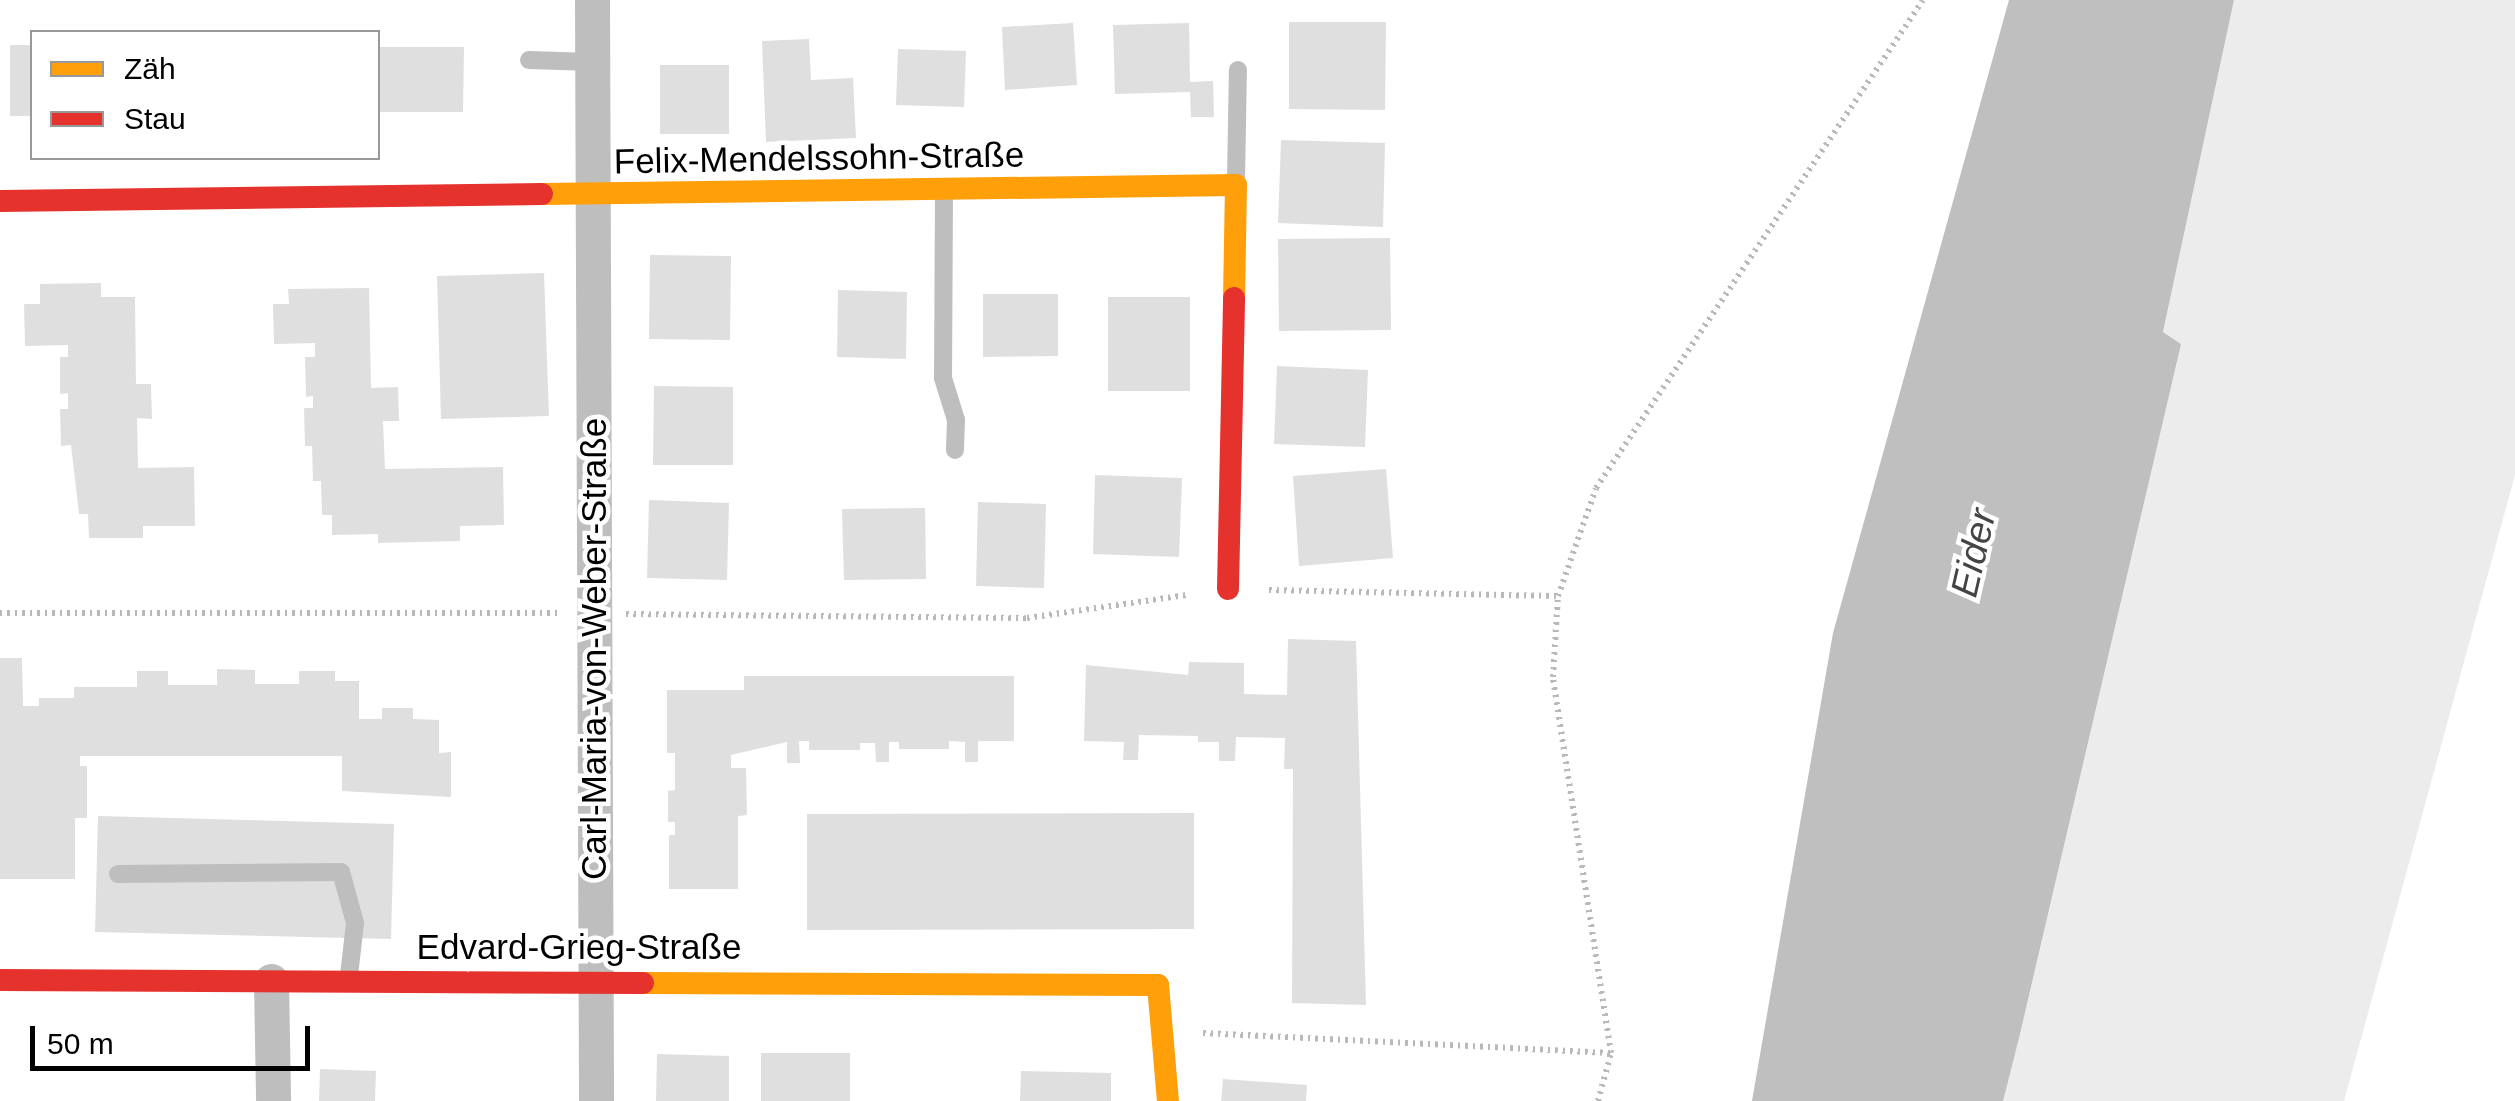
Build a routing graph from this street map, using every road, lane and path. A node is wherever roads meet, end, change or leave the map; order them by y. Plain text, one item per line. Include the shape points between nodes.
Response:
1 (592, 0) edge
2 (1922, 0) edge
3 (529, 60) dead end
4 (592, 62) junction
5 (1238, 70) dead end
6 (1236, 185) junction
7 (944, 190) junction
8 (592, 197) junction
9 (0, 201) edge
10 (956, 450) dead end
11 (1228, 589) junction
12 (1558, 596) junction
13 (0, 613) edge
14 (594, 613) junction
15 (118, 874) dead end
16 (0, 980) edge
17 (272, 981) junction
18 (349, 982) junction
19 (596, 982) junction
20 (1166, 1032) junction
21 (1612, 1052) junction
22 (273, 1101) edge
23 (596, 1101) edge
24 (1168, 1101) edge
25 (1598, 1101) edge

1 - 4 street, Carl-Maria-von-Weber-Straße
2 - 12 path via 1596,488
3 - 4 lane
4 - 8 street, Carl-Maria-von-Weber-Straße
5 - 6 lane
6 - 7 street, Felix-Mendelssohn-Straße
6 - 11 street
7 - 8 street, Felix-Mendelssohn-Straße
7 - 10 lane via 942,378 956,420
8 - 9 street, Felix-Mendelssohn-Straße
8 - 14 street, Carl-Maria-von-Weber-Straße
11 - 12 path
11 - 14 path via 1027,618
12 - 21 path via 1553,678
13 - 14 path
14 - 19 street, Carl-Maria-von-Weber-Straße
15 - 18 lane via 340,872 355,923
16 - 17 street, Edvard-Grieg-Straße
17 - 18 street, Edvard-Grieg-Straße
17 - 22 street
18 - 19 street, Edvard-Grieg-Straße
19 - 20 street, Edvard-Grieg-Straße via 1158,985
19 - 23 street, Carl-Maria-von-Weber-Straße
20 - 21 path
20 - 24 street
21 - 25 path

